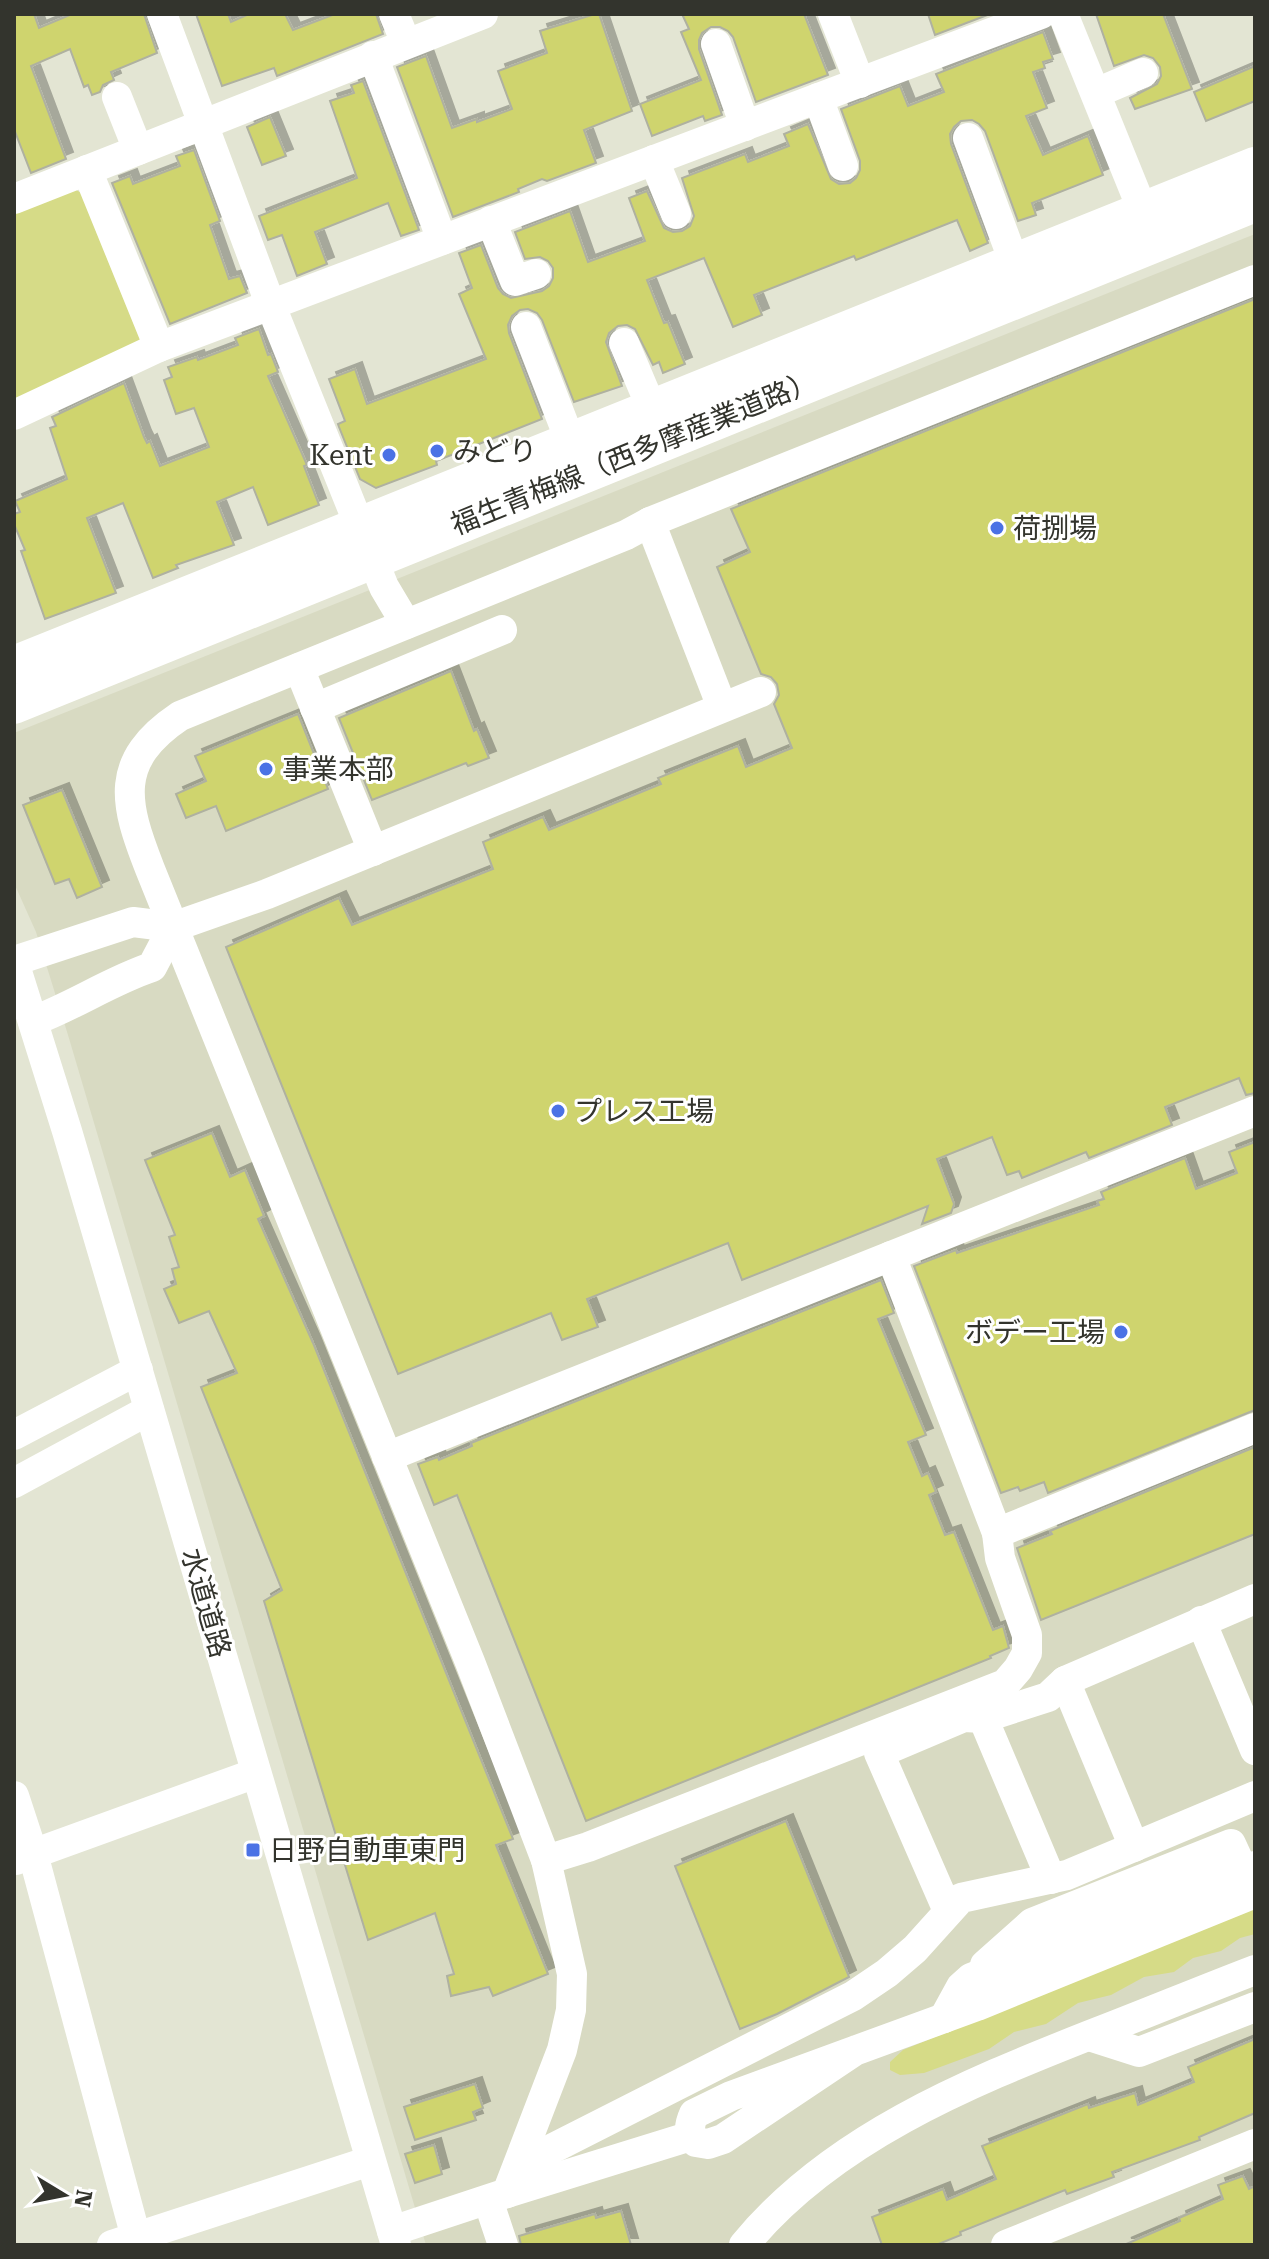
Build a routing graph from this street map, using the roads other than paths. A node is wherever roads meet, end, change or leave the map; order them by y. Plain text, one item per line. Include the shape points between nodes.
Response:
1 (162, 14) edge
2 (394, 14) edge
3 (483, 14) edge
4 (833, 14) edge
5 (1041, 14) edge
6 (1063, 14) edge
7 (406, 43) junction
8 (716, 44) dead end
9 (373, 56) junction
10 (1143, 73) dead end
11 (860, 83) junction
12 (1096, 93) junction
13 (117, 97) dead end
14 (818, 98) junction
15 (204, 124) junction
16 (745, 126) junction
17 (968, 138) dead end
18 (138, 150) junction
19 (654, 160) junction
20 (843, 166) dead end
21 (1255, 166) edge
22 (87, 170) junction
23 (14, 199) edge
24 (1255, 203) edge
25 (676, 214) dead end
26 (491, 221) junction
27 (1150, 227) junction
28 (442, 240) junction
29 (1014, 262) junction
30 (536, 274) dead end
31 (1255, 280) edge
32 (271, 306) junction
33 (526, 327) dead end
34 (624, 343) dead end
35 (159, 347) junction
36 (652, 409) junction
37 (14, 415) edge
38 (571, 443) junction
39 (650, 522) junction
40 (367, 542) junction
41 (406, 624) junction
42 (502, 630) dead end
43 (14, 665) edge
44 (299, 668) junction
45 (761, 692) dead end
46 (14, 705) edge
47 (722, 707) junction
48 (315, 708) junction
49 (373, 851) junction
50 (173, 927) junction
51 (14, 962) edge
52 (33, 1021) junction
53 (1255, 1111) edge
54 (891, 1256) junction
55 (138, 1370) junction
56 (149, 1410) junction
57 (1255, 1428) edge
58 (14, 1435) edge
59 (387, 1457) junction
60 (14, 1483) edge
61 (997, 1533) junction
62 (1255, 1599) edge
63 (1201, 1621) junction
64 (1065, 1681) junction
65 (983, 1718) junction
66 (1255, 1750) edge
67 (256, 1773) junction
68 (14, 1796) edge
69 (1255, 1796) edge
70 (1134, 1847) junction
71 (23, 1857) edge
72 (546, 1860) junction
73 (1251, 1876) edge
74 (1051, 1879) junction
75 (948, 1911) junction
76 (1255, 1970) edge
77 (971, 1978) junction
78 (1255, 2007) edge
79 (944, 2018) junction
80 (1089, 2036) junction
81 (1255, 2144) edge
82 (370, 2161) junction
83 (504, 2186) junction
84 (394, 2238) edge
85 (129, 2242) edge
86 (503, 2245) edge
87 (744, 2245) edge
88 (1006, 2245) edge

1 - 15 street
2 - 7 street
3 - 7 street
4 - 11 street
5 - 11 street
6 - 12 street
7 - 9 street
8 - 16 street
9 - 15 street
9 - 28 street
10 - 12 street
11 - 14 street
12 - 27 street
13 - 18 street
14 - 16 street
14 - 20 street
15 - 18 street
15 - 32 street
16 - 19 street
17 - 29 street
18 - 22 street
19 - 25 street
19 - 26 street
21 - 27 main road, 福生青梅線（西多摩産業道路）
22 - 23 street
22 - 35 street
24 - 27 main road, 福生青梅線（西多摩産業道路）
26 - 28 street
26 - 30 street via 515,281
27 - 29 main road, 福生青梅線（西多摩産業道路）
27 - 40 main road, 福生青梅線（西多摩産業道路）
28 - 32 street
29 - 36 main road, 福生青梅線（西多摩産業道路）
31 - 39 street
32 - 35 street
32 - 40 street
33 - 38 street
34 - 36 street
35 - 37 street
36 - 38 main road, 福生青梅線（西多摩産業道路）
38 - 40 main road, 福生青梅線（西多摩産業道路）
39 - 41 street
39 - 47 street
40 - 41 street
40 - 43 main road, 福生青梅線（西多摩産業道路）
40 - 46 main road, 福生青梅線（西多摩産業道路）
41 - 44 street
42 - 48 street
44 - 48 street
44 - 50 street via 180,716 148,742 139,757 128,795 133,825
45 - 47 street
47 - 49 street
48 - 49 street
49 - 50 street
50 - 51 street via 133,922
50 - 52 street via 152,967
50 - 59 street
51 - 52 street, 水道道路
52 - 55 street, 水道道路
53 - 54 street
54 - 59 street
54 - 61 street
55 - 56 street, 水道道路
55 - 58 street
56 - 60 street
56 - 67 street, 水道道路
57 - 61 street
59 - 72 street
61 - 72 street via 1000,1558 1027,1635 1027,1653 1005,1684
62 - 63 street
63 - 64 street
63 - 66 street
64 - 65 street via 1048,1697
64 - 70 street
65 - 74 street
65 - 75 street via 964,1717 879,1753
67 - 71 street
67 - 82 street, 水道道路
68 - 71 street
69 - 70 street
70 - 74 street
71 - 85 street
72 - 83 street via 572,1974 571,2010 562,2050
73 - 77 street
73 - 77 street via 1231,1844 1032,1923
73 - 79 street
74 - 75 street via 961,1898
75 - 83 street via 915,1949 853,1996
76 - 80 street
77 - 79 street
78 - 80 street via 1139,2052
79 - 83 street via 731,2096 694,2114 691,2136
80 - 87 street via 1005,2070 868,2138 815,2176
81 - 88 street
82 - 84 street, 水道道路
82 - 85 street
83 - 84 street
83 - 86 street

